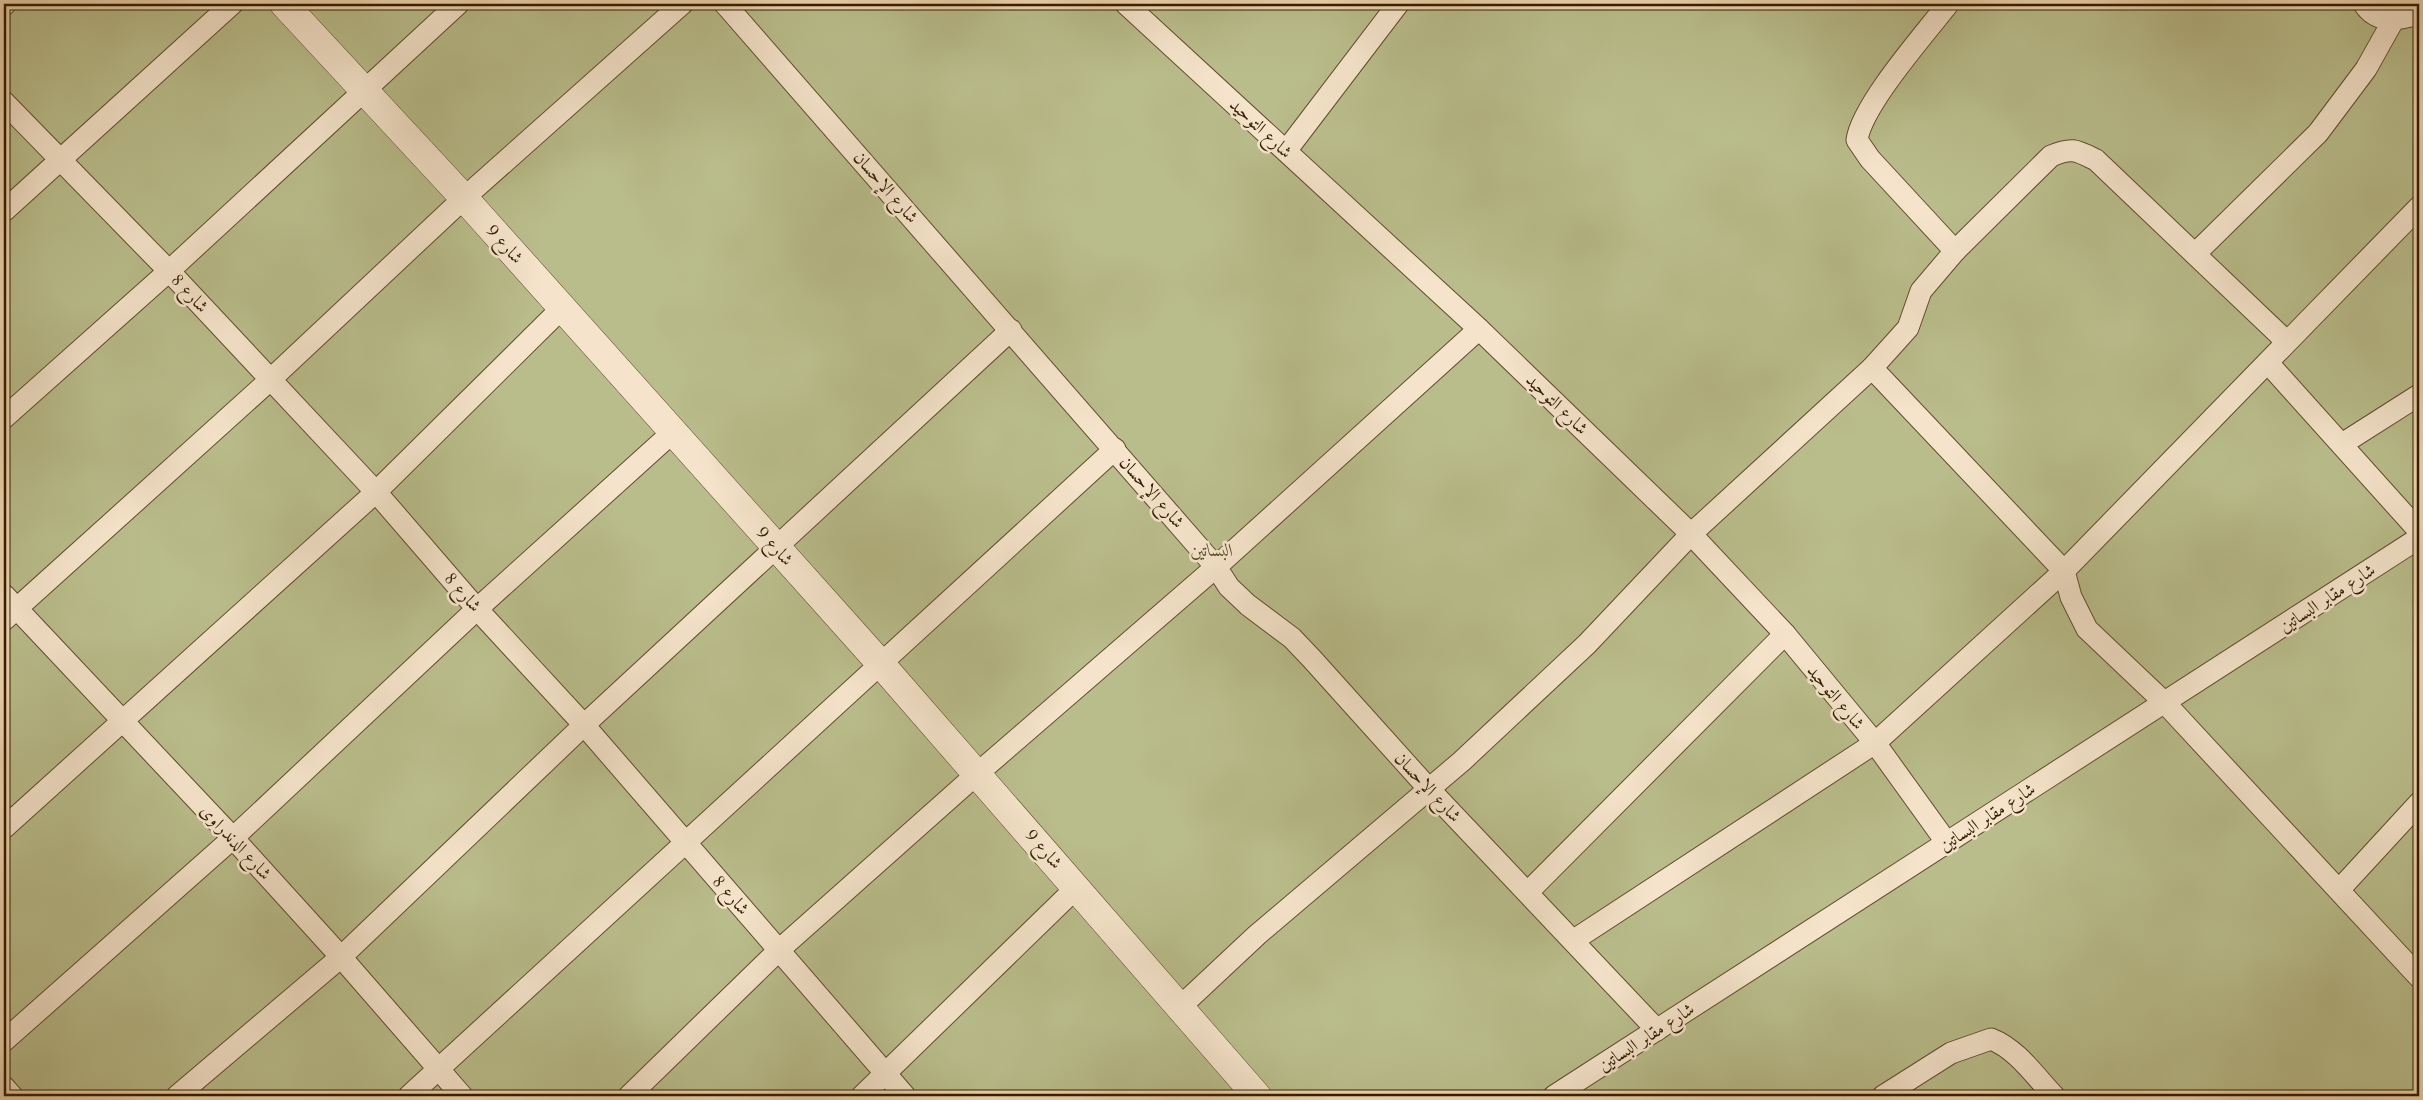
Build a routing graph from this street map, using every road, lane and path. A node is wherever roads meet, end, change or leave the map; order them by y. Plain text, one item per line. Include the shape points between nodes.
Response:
1 (232, 4) edge
2 (284, 4) edge
3 (458, 4) edge
4 (682, 4) edge
5 (725, 4) edge
6 (1126, 4) edge
7 (1398, 4) edge
8 (1948, 4) edge
9 (2364, 4) edge
10 (2419, 14) edge
11 (2394, 19) junction
12 (364, 88) junction
13 (4, 102) edge
14 (1286, 151) junction
15 (59, 159) junction
16 (464, 198) junction
17 (2419, 207) edge
18 (4, 211) edge
19 (1955, 251) junction
20 (2195, 254) junction
21 (169, 271) junction
22 (562, 308) junction
23 (1479, 329) junction
24 (1011, 330) junction
25 (2286, 341) junction
26 (2268, 364) junction
27 (1872, 368) junction
28 (270, 380) junction
29 (2419, 395) edge
30 (4, 418) edge
31 (673, 432) junction
32 (2342, 444) junction
33 (1115, 449) junction
34 (376, 492) junction
35 (2419, 532) edge
36 (1691, 534) junction
37 (2419, 538) edge
38 (776, 547) junction
39 (1216, 567) junction
40 (2064, 571) junction
41 (8, 608) edge
42 (477, 608) junction
43 (1784, 634) junction
44 (880, 663) junction
45 (2166, 703) junction
46 (121, 720) junction
47 (584, 725) junction
48 (1875, 743) junction
49 (978, 773) junction
50 (1428, 788) junction
51 (2419, 803) edge
52 (4, 828) edge
53 (232, 838) junction
54 (685, 842) junction
55 (1947, 843) junction
56 (1077, 888) junction
57 (2339, 890) junction
58 (1528, 892) junction
59 (1574, 940) junction
60 (780, 950) junction
61 (342, 957) junction
62 (2419, 977) edge
63 (1179, 1008) junction
64 (1658, 1030) junction
65 (4, 1041) edge
66 (438, 1070) junction
67 (886, 1073) junction
68 (4, 1087) edge
69 (12, 1096) edge
70 (177, 1096) edge
71 (409, 1096) edge
72 (462, 1096) edge
73 (629, 1096) edge
74 (862, 1096) edge
75 (905, 1096) edge
76 (1257, 1096) edge
77 (1554, 1096) edge
78 (1883, 1096) edge
79 (2054, 1096) edge

1 - 15 lane
2 - 12 street, شارع 9
3 - 12 lane
4 - 16 lane
5 - 24 lane, شارع الإحسان
6 - 14 lane, شارع التوحيد
7 - 14 lane
8 - 19 lane via 1870,106 1857,140 1870,159
9 - 11 lane via 2377,17
10 - 11 lane
11 - 20 lane via 2366,69 2318,133
12 - 16 street, شارع 9
12 - 21 lane
13 - 15 lane, شارع 8
14 - 23 lane, شارع التوحيد
15 - 18 lane
15 - 21 lane, شارع 8
16 - 22 street, شارع 9
16 - 28 lane
17 - 25 lane
19 - 20 lane via 2051,156 2076,149 2096,160
19 - 27 lane via 1921,291 1908,328
20 - 25 lane
21 - 28 lane, شارع 8
21 - 30 lane
22 - 31 street, شارع 9
22 - 34 lane
23 - 36 lane, شارع التوحيد
23 - 39 lane
24 - 33 lane, شارع الإحسان
24 - 38 lane
25 - 26 lane
26 - 32 lane
26 - 40 lane
27 - 36 lane
27 - 40 lane
28 - 34 lane, شارع 8
28 - 41 lane
29 - 32 lane
31 - 38 street, شارع 9
31 - 42 lane
32 - 35 lane
33 - 39 lane, شارع الإحسان
33 - 44 lane
34 - 42 lane, شارع 8
34 - 46 lane
36 - 43 lane, شارع التوحيد
36 - 50 lane via 1587,644 1462,761
37 - 45 lane, شارع مقابر البساتين
38 - 44 street, شارع 9
38 - 47 lane
39 - 49 lane
39 - 50 lane, شارع الإحسان via 1229,587 1248,605 1299,645
40 - 45 lane via 2071,597 2088,628
40 - 48 lane
41 - 46 lane, شارع الدندراوى
42 - 47 lane, شارع 8
42 - 53 lane
43 - 48 lane, شارع التوحيد
43 - 58 lane
44 - 49 street, شارع 9
44 - 54 lane
45 - 55 lane, شارع مقابر البساتين
45 - 57 lane
46 - 52 lane
46 - 53 lane, شارع الدندراوى
47 - 54 lane, شارع 8
47 - 61 lane
48 - 55 lane, شارع التوحيد
48 - 59 lane
49 - 56 street, شارع 9
49 - 60 lane
50 - 58 lane, شارع الإحسان
50 - 63 lane via 1257,935
51 - 57 lane
53 - 61 lane, شارع الدندراوى
53 - 65 lane
54 - 60 lane, شارع 8
54 - 66 lane
55 - 64 lane, شارع مقابر البساتين
56 - 63 street, شارع 9
56 - 67 lane
57 - 62 lane
58 - 59 lane, شارع الإحسان
59 - 64 lane, شارع الإحسان
60 - 67 lane, شارع 8
60 - 73 lane
61 - 66 lane, شارع الدندراوى
61 - 70 lane
63 - 76 street, شارع 9
64 - 77 lane, شارع مقابر البساتين
66 - 71 lane
66 - 72 lane, شارع الدندراوى
67 - 74 lane
67 - 75 lane, شارع 8
68 - 69 lane
78 - 79 lane via 1951,1053 1991,1039 2012,1052

